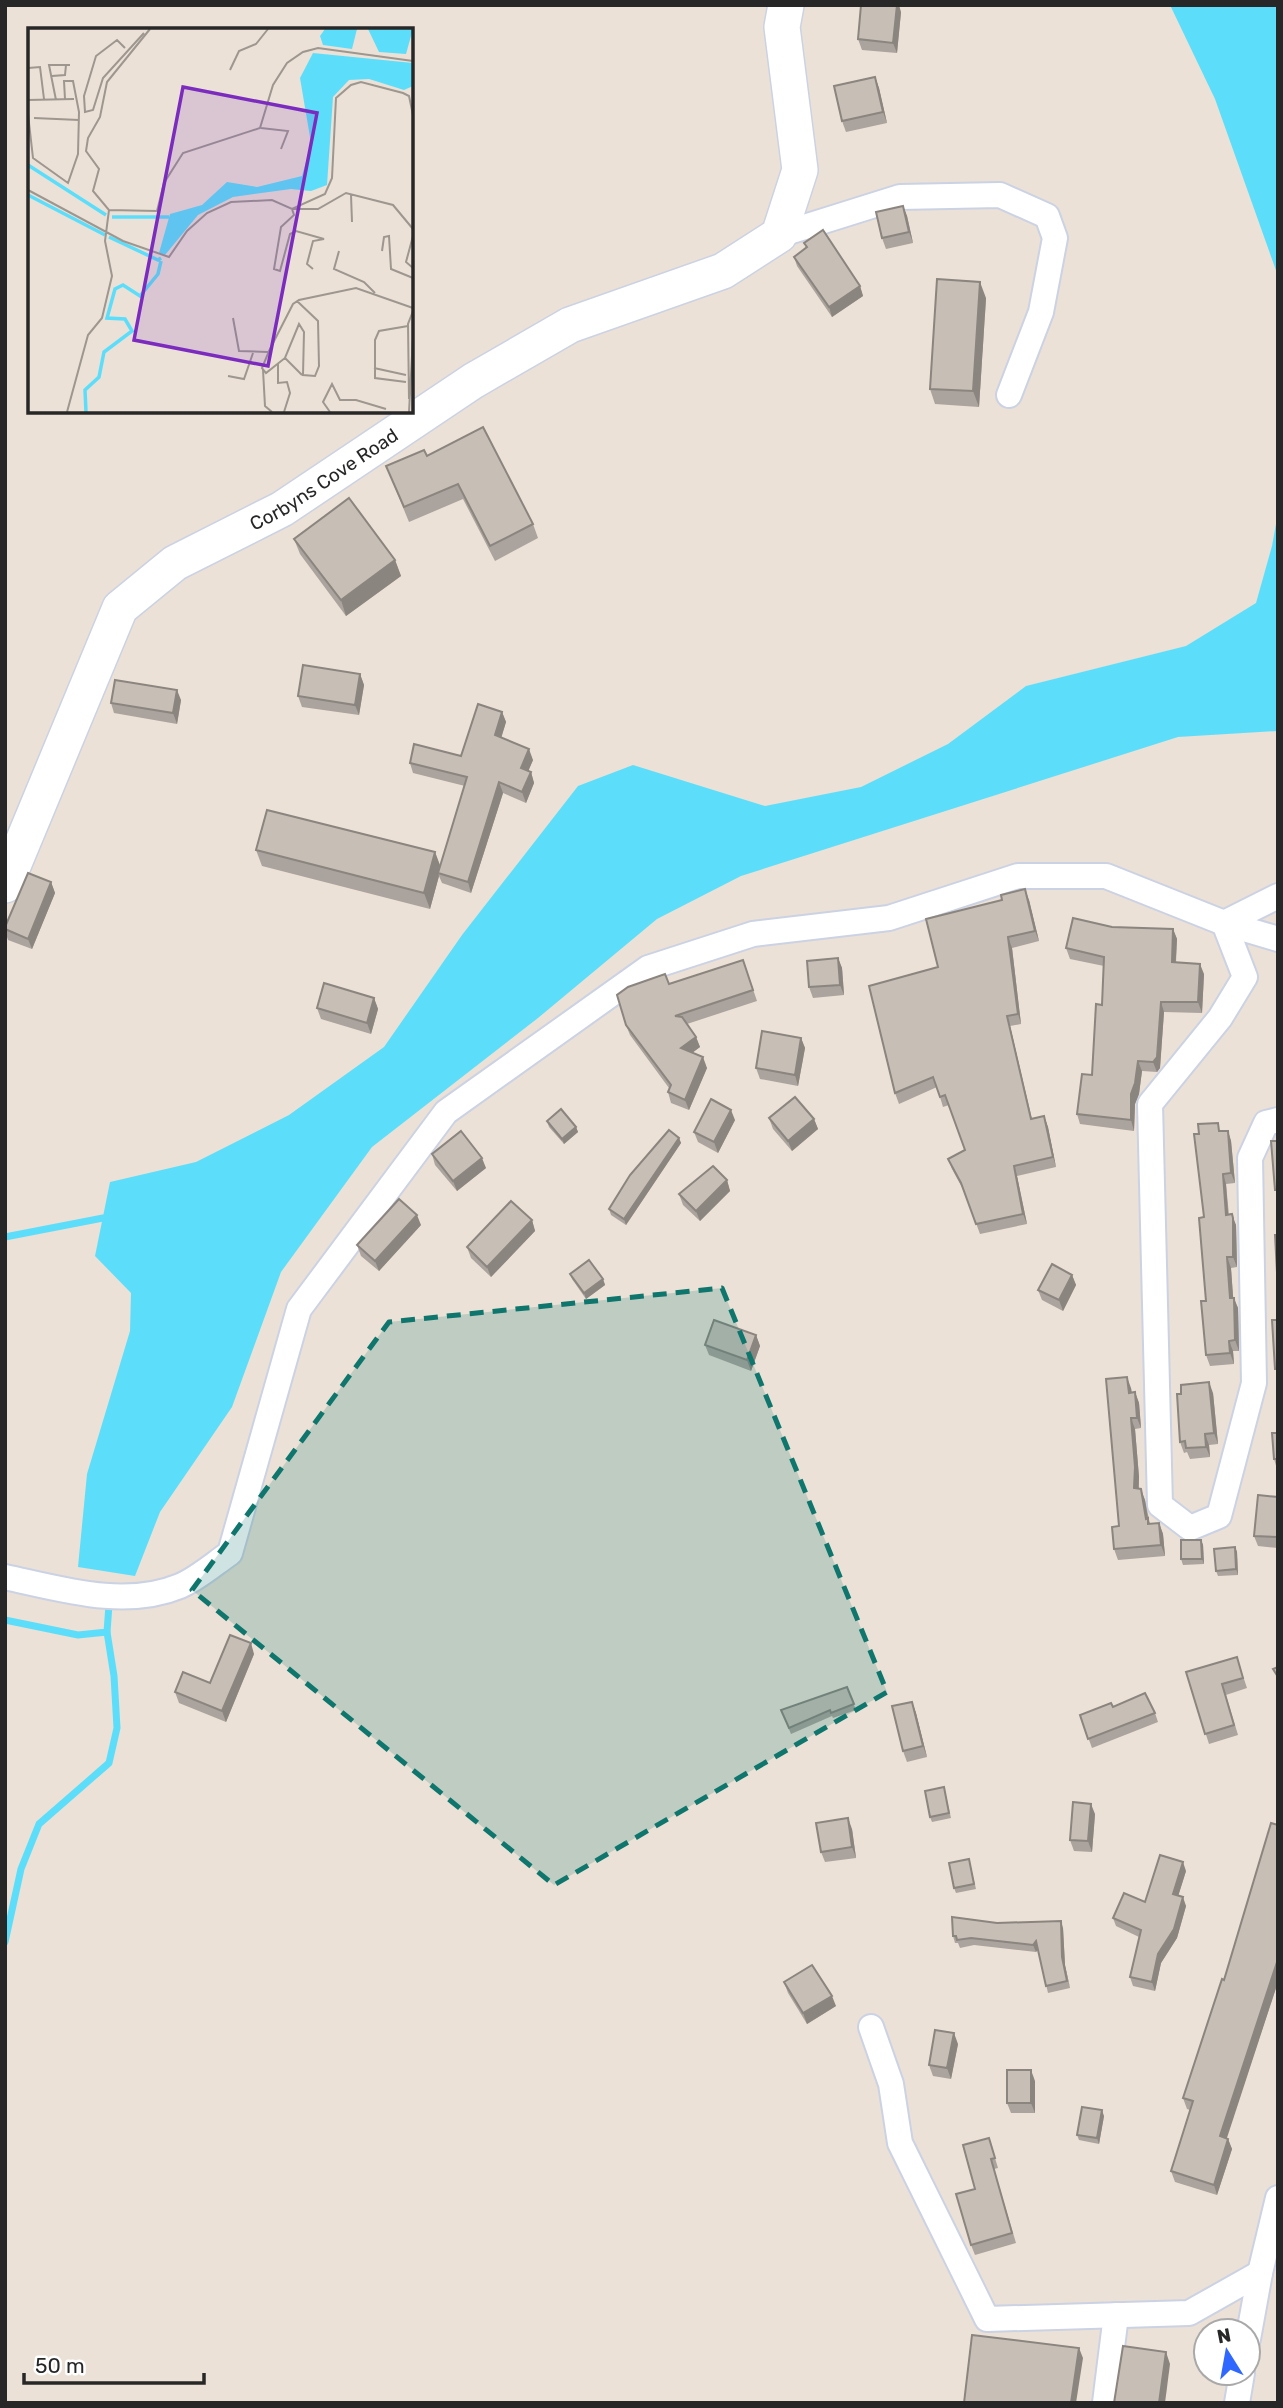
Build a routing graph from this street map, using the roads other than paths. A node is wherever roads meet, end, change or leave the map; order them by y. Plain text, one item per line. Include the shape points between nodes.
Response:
1 (786, 5) edge
2 (779, 235) junction
3 (1009, 395) dead end
4 (5, 886) edge
5 (1278, 896) edge
6 (1224, 923) junction
7 (1278, 939) edge
8 (1278, 1120) edge
9 (5, 1577) edge
10 (871, 2027) dead end
11 (1278, 2198) edge
12 (1260, 2273) junction
13 (1116, 2315) junction
14 (1252, 2317) edge
15 (1105, 2403) edge

1 - 2 main road via 782,27 800,170
2 - 3 street via 900,197 1000,195 1047,216 1055,238 1041,312
2 - 4 main road, Corbyns Cove Road via 723,271 570,324 473,381 282,509 175,563 120,608
5 - 6 street
6 - 7 street
6 - 8 street via 1245,977 1220,1018 1150,1104 1160,1505 1190,1528 1219,1516 1254,1383 1250,1158 1266,1123
6 - 9 street via 1106,876 1018,876 889,918 753,934 648,968 446,1112 299,1308 230,1553 181,1586 136,1598 72,1592
10 - 13 street via 891,2084 900,2143 987,2319
11 - 12 street
12 - 13 street via 1189,2313
12 - 14 street
13 - 15 street

